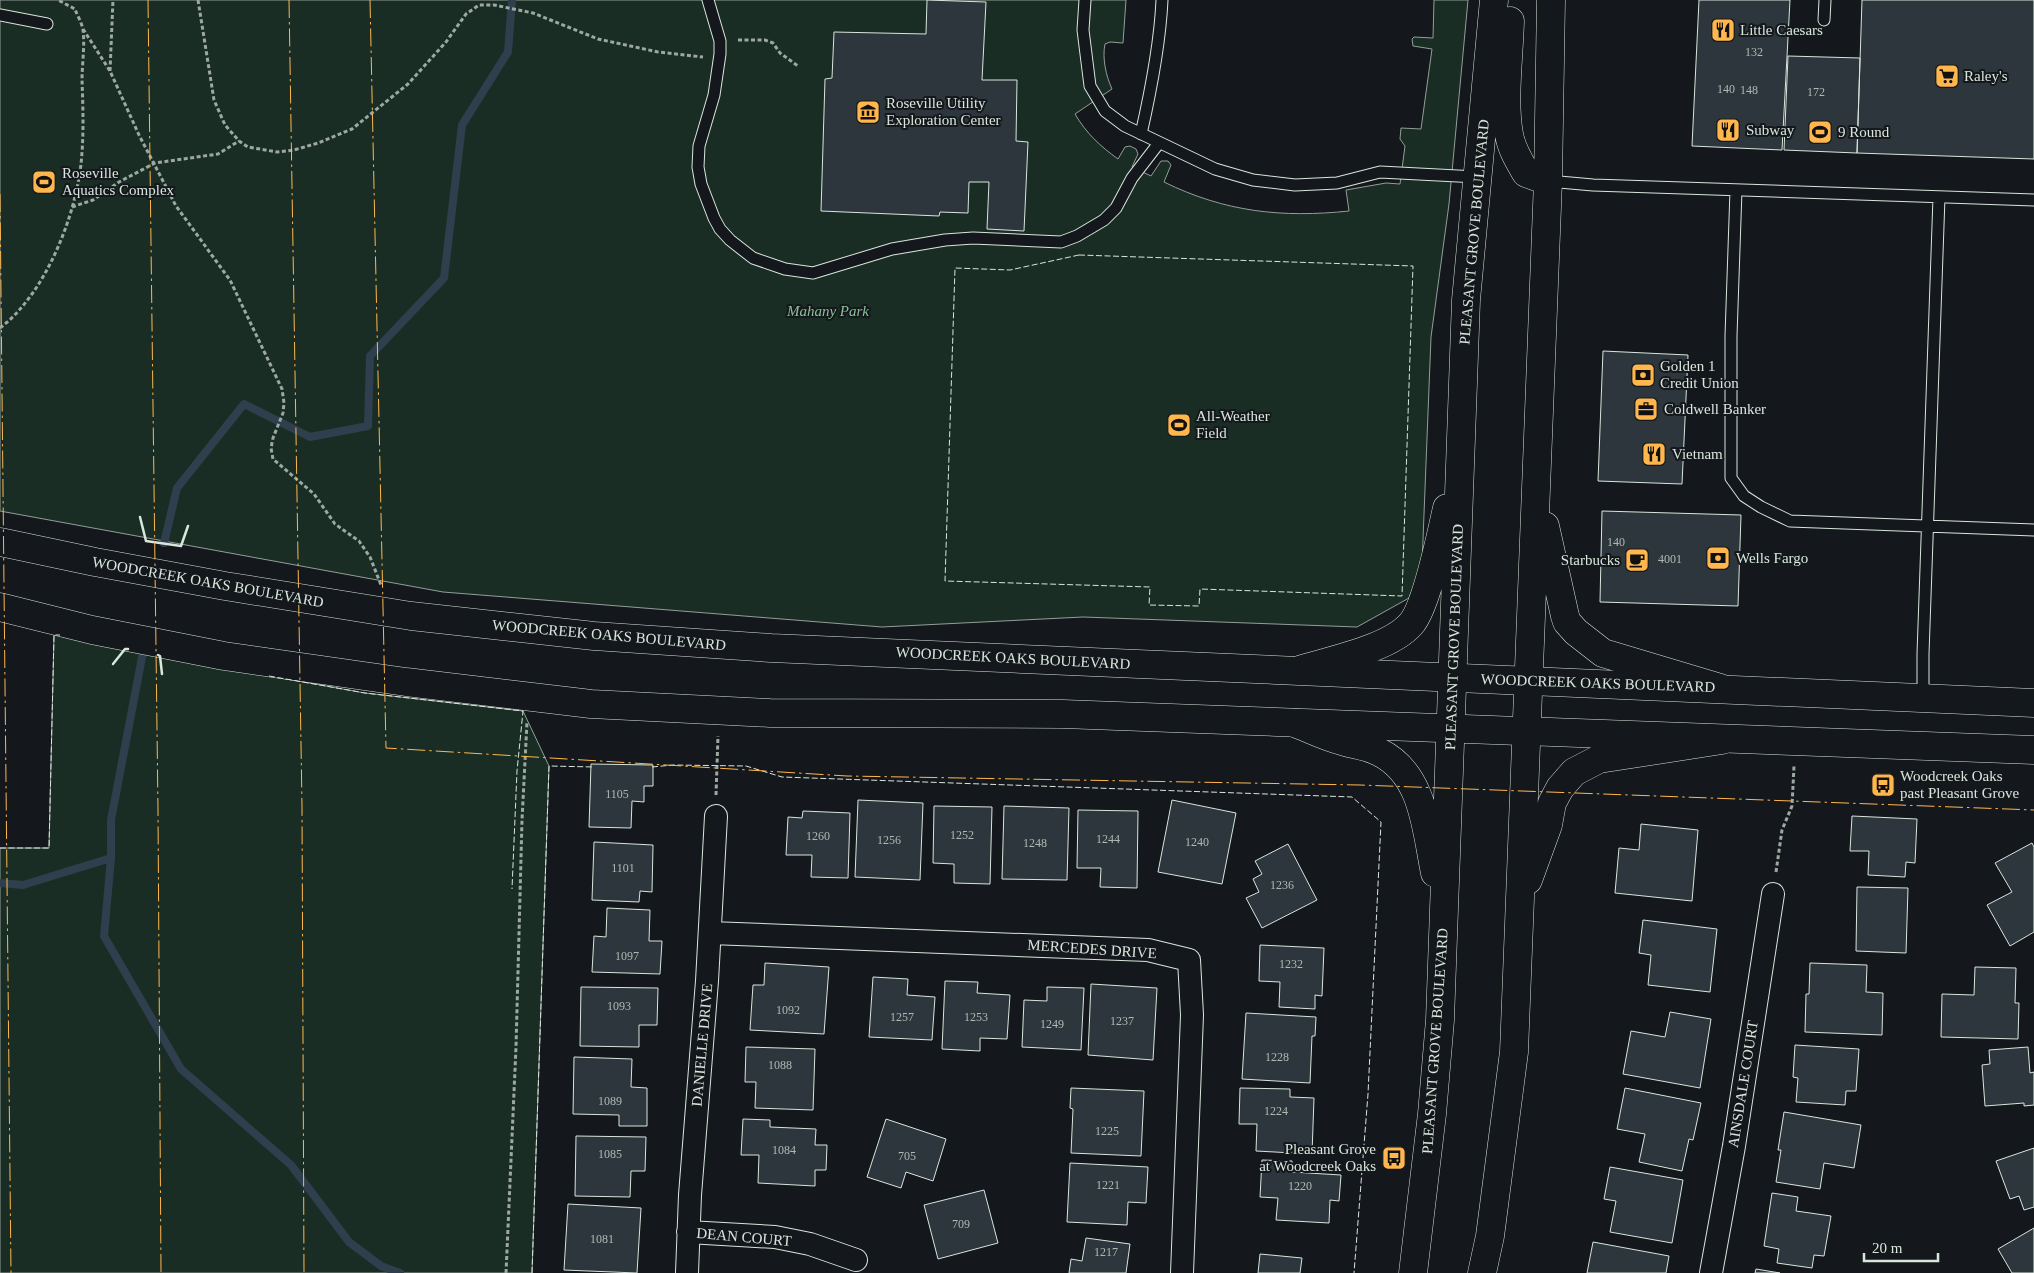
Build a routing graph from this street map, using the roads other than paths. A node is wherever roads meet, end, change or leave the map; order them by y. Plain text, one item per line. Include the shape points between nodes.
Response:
1 (708, 0) edge
2 (1085, 0) edge
3 (1162, 0) edge
4 (1494, 0) edge
5 (1506, 0) edge
6 (1551, 0) edge
7 (1824, 0) edge
8 (0, 15) edge
9 (1824, 20) dead end
10 (47, 24) dead end
11 (1141, 134) junction
12 (1159, 143) junction
13 (1477, 177) junction
14 (1548, 181) junction
15 (1736, 190) junction
16 (1939, 197) junction
17 (2034, 200) edge
18 (1460, 461) junction
19 (1536, 488) junction
20 (1927, 526) junction
21 (2034, 530) edge
22 (0, 542) edge
23 (0, 607) edge
24 (1299, 670) junction
25 (1452, 677) junction
26 (1528, 680) junction
27 (1720, 688) junction
28 (1923, 697) junction
29 (2034, 703) edge
30 (1295, 723) junction
31 (1451, 729) junction
32 (1526, 732) junction
33 (1722, 740) junction
34 (2034, 750) edge
35 (716, 816) road end
36 (1773, 894) road end
37 (1520, 905) junction
38 (1444, 919) junction
39 (710, 933) junction
40 (688, 1232) junction
41 (856, 1260) dead end
42 (687, 1273) edge
43 (1182, 1273) edge
44 (1413, 1273) edge
45 (1482, 1273) edge
46 (1711, 1273) edge

1 - 12 lane via 720,41 720,63 698,146 698,167 704,193 720,229 730,240 753,258 792,271 813,273 892,249 945,240 1061,242 1104,220 1116,208 1132,178
2 - 11 lane via 1083,30 1090,86 1105,111
3 - 11 lane via 1160,35
4 - 13 main road, PLEASANT GROVE BOULEVARD
5 - 14 main road via 1510,20 1509,135 1526,173
6 - 14 main road
7 - 9 lane
8 - 10 lane
11 - 12 lane
12 - 13 lane via 1215,169 1253,180 1295,185 1337,183 1380,172
13 - 18 main road, PLEASANT GROVE BOULEVARD via 1467,291
14 - 15 lane
14 - 19 main road
15 - 16 lane
15 - 20 lane via 1731,478 1744,496 1790,521
16 - 17 lane
16 - 20 lane
18 - 24 main road via 1421,608 1411,624 1385,643
18 - 25 main road, PLEASANT GROVE BOULEVARD
19 - 26 main road
19 - 27 main road via 1565,616 1576,632 1603,653
20 - 21 lane
20 - 28 lane
22 - 24 main road, WOODCREEK OAKS BOULEVARD via 216,585 387,612 594,636 771,648
23 - 30 main road via 92,630 224,656 591,704 770,713 1063,714
24 - 25 main road, WOODCREEK OAKS BOULEVARD
25 - 26 main road, WOODCREEK OAKS BOULEVARD
25 - 31 main road, PLEASANT GROVE BOULEVARD
26 - 27 main road, WOODCREEK OAKS BOULEVARD
26 - 32 main road
27 - 28 main road, WOODCREEK OAKS BOULEVARD
28 - 29 main road, WOODCREEK OAKS BOULEVARD
30 - 31 main road
30 - 38 main road via 1380,753 1411,780 1423,810
31 - 32 main road
31 - 38 main road, PLEASANT GROVE BOULEVARD
32 - 33 main road
32 - 37 main road
33 - 34 main road
33 - 37 main road via 1599,759 1574,772 1552,803 1548,825
35 - 39 street, DANIELLE DRIVE
36 - 46 street, AINSDALE COURT
37 - 45 main road via 1514,1052 1490,1236
38 - 44 main road, PLEASANT GROVE BOULEVARD via 1432,1114
39 - 40 street, DANIELLE DRIVE
39 - 43 street, MERCEDES DRIVE via 1148,950 1189,960 1192,1015
40 - 41 street, DEAN COURT via 775,1237 810,1244
40 - 42 street, DANIELLE DRIVE

